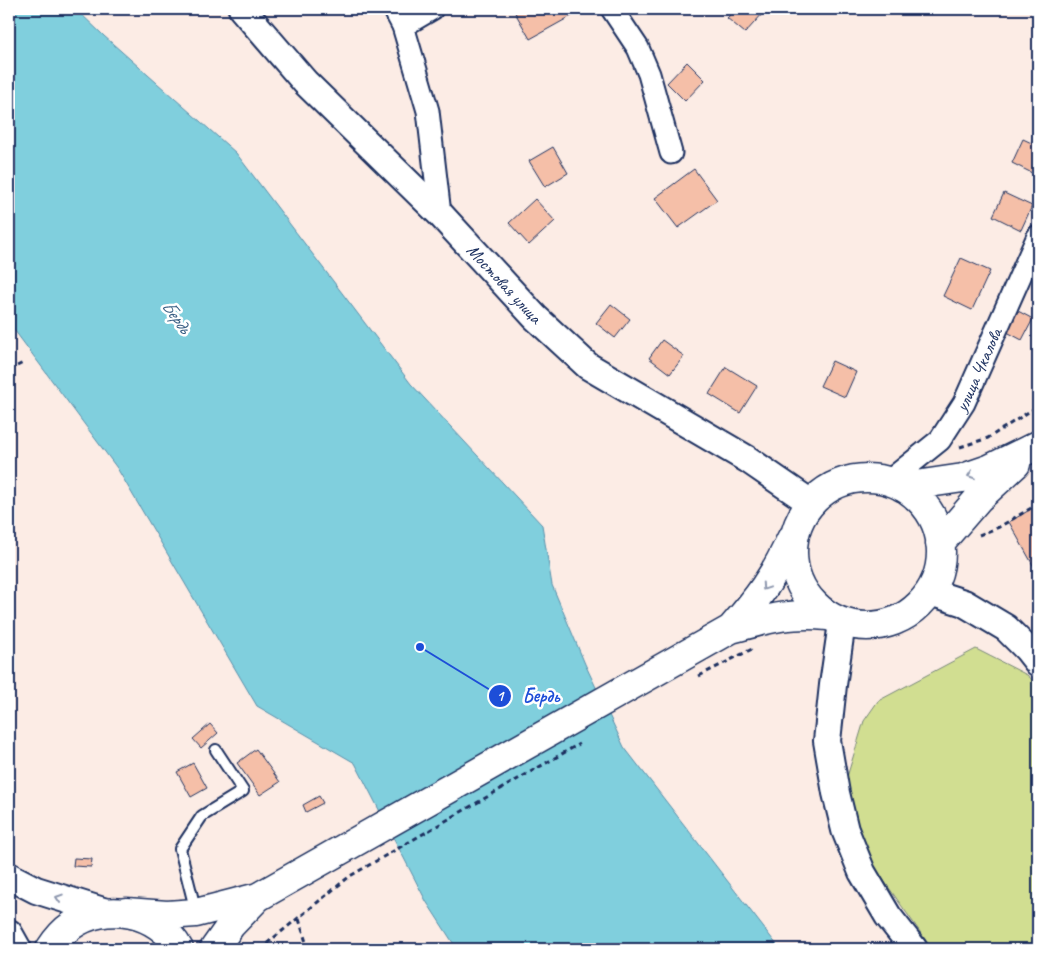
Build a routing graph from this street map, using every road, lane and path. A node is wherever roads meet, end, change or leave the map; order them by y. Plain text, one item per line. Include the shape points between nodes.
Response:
1 (242, 9) edge
2 (432, 9) edge
3 (612, 9) edge
4 (398, 17) edge
5 (671, 153) dead end
6 (440, 214) junction
7 (1038, 236) edge
8 (23, 363) dead end
9 (9, 370) edge
10 (1038, 406) edge
11 (1035, 447) edge
12 (953, 449) dead end
13 (896, 484) junction
14 (811, 503) junction
15 (1038, 504) edge
16 (796, 529) junction
17 (974, 537) dead end
18 (940, 543) junction
19 (930, 592) junction
20 (835, 620) junction
21 (731, 630) junction
22 (758, 646) dead end
23 (1038, 663) edge
24 (691, 680) dead end
25 (581, 743) dead end
26 (216, 750) dead end
27 (9, 876) edge
28 (258, 897) junction
29 (116, 912) junction
30 (196, 913) junction
31 (299, 919) junction
32 (9, 933) edge
33 (18, 949) edge
34 (50, 949) edge
35 (179, 949) edge
36 (214, 949) edge
37 (260, 949) edge
38 (308, 949) edge
39 (914, 949) edge

1 - 6 street, Мостовая улица via 305,82
2 - 4 street
3 - 5 street via 638,48 649,74
4 - 6 street via 428,111
6 - 14 street, Мостовая улица via 535,317 588,366 747,459
7 - 13 street, улица Чкалова via 964,403 940,440
8 - 9 path
10 - 12 path via 988,438
11 -> 13 main road via 963,478
11 - 18 main road via 978,499
13 - 14 main road via 870,478 851,479 833,486
13 - 18 main road via 914,494 928,509
14 - 16 main road
15 - 17 path via 999,527
16 - 20 main road via 792,549 794,570 802,589 820,611
16 -> 21 main road via 768,584
18 - 19 main road via 939,571
19 - 20 main road via 915,609 888,624 865,627
19 - 23 street via 964,602 1006,628
20 - 21 main road via 812,614 774,617
20 - 39 street via 828,741 844,830 862,872 888,916
21 - 28 main road
22 - 24 path
25 - 31 path via 350,876
26 - 30 lane via 243,791 202,816 180,849
29 -> 27 street via 36,890
28 - 30 main road
28 - 36 main road
29 - 30 main road
29 - 34 main road via 88,917 71,925
29 - 35 main road via 145,918 162,929
31 - 37 path
31 - 38 path
32 - 33 street

